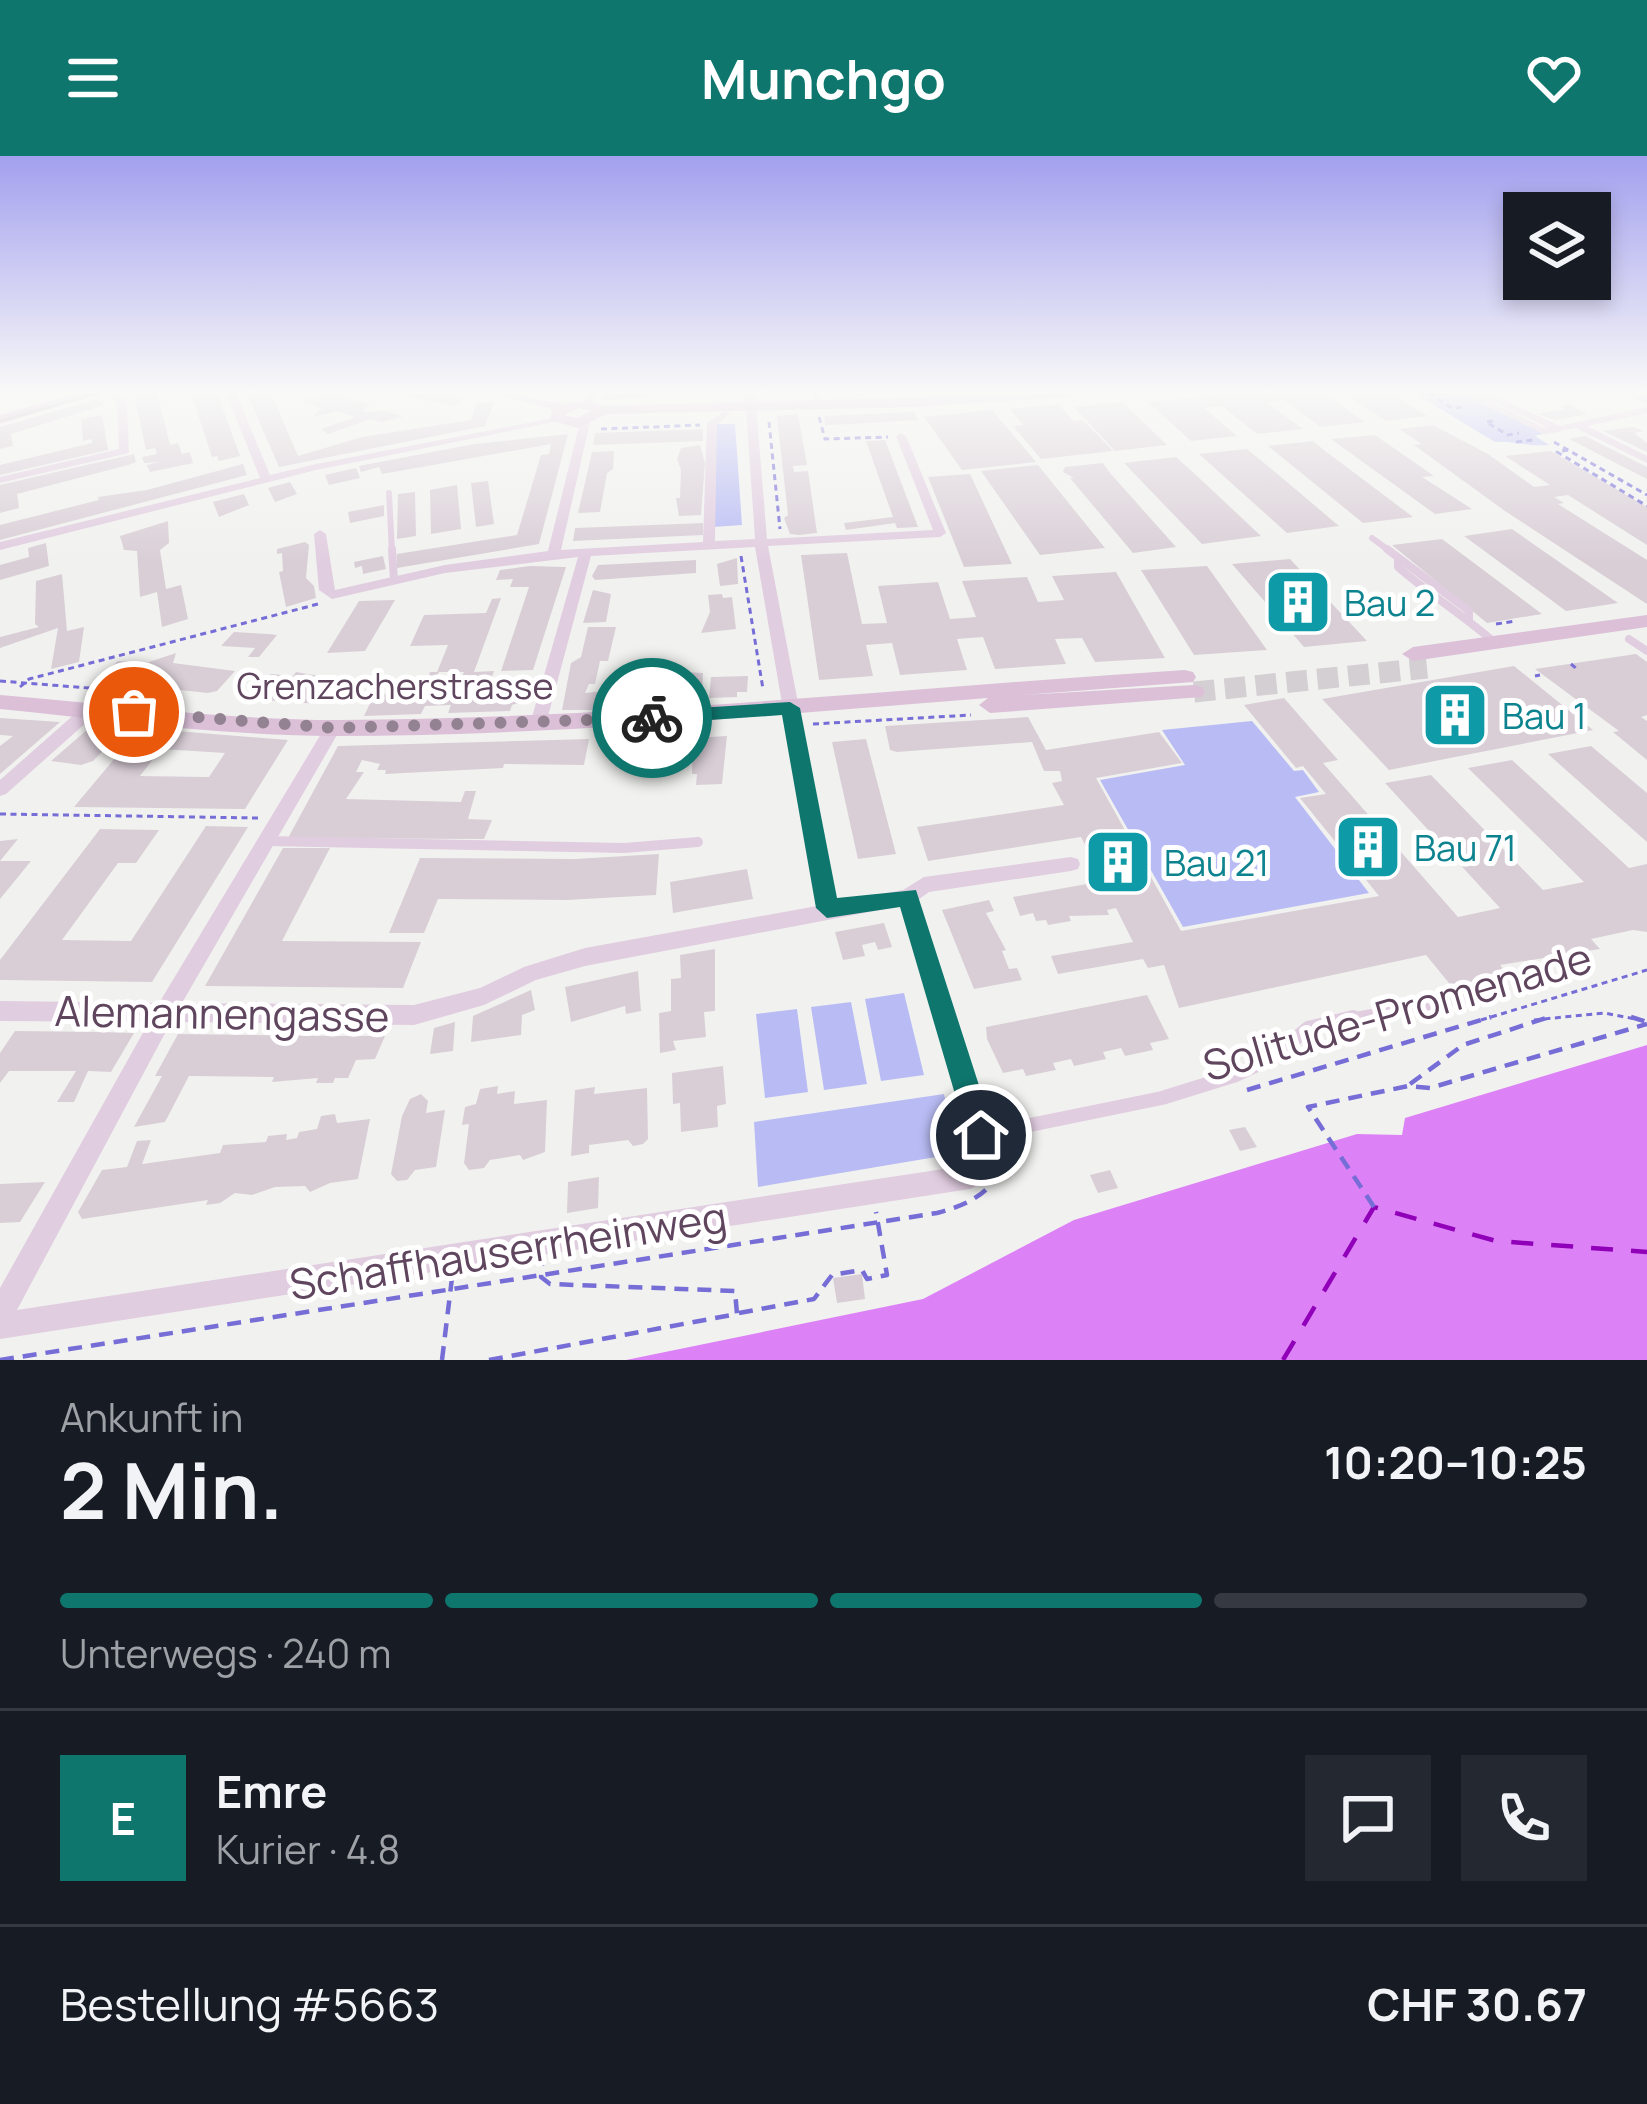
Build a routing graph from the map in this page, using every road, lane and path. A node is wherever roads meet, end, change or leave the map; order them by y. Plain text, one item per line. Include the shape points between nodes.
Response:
1 (125, 449) edge
2 (254, 449) edge
3 (401, 449) edge
4 (582, 449) edge
5 (717, 449) edge
6 (754, 449) edge
7 (773, 449) edge
8 (907, 449) edge
9 (1568, 450) joint
10 (266, 479) junction
11 (0, 480) edge
12 (388, 493) dead end
13 (1647, 495) edge
14 (1647, 506) edge
15 (320, 534) dead end
16 (1372, 538) dead end
17 (782, 542) junction
18 (0, 546) edge
19 (710, 547) junction
20 (762, 548) junction
21 (585, 553) junction
22 (554, 554) junction
23 (394, 580) junction
24 (332, 595) junction
25 (1647, 621) edge
26 (1517, 623) dead end
27 (1496, 634) junction
28 (1641, 642) edge
29 (1571, 664) dead end
30 (1577, 669) dead end
31 (25, 683) junction
32 (1190, 684) tunnel mouth
33 (763, 689) dead end
34 (1, 695) edge
35 (177, 695) dead end
36 (790, 708) junction
37 (91, 709) junction
38 (538, 724) junction
39 (333, 728) junction
40 (0, 790) edge
41 (0, 814) edge
42 (279, 818) junction
43 (265, 841) junction
44 (698, 842) dead end
45 (1071, 864) dead end
46 (908, 897) junction
47 (827, 908) junction
48 (1647, 970) edge
49 (1482, 994) dead end
50 (0, 1010) edge
51 (165, 1013) junction
52 (1495, 1015) junction
53 (1647, 1023) edge
54 (1509, 1030) junction
55 (1408, 1086) junction
56 (1238, 1092) dead end
57 (993, 1133) junction
58 (1374, 1208) dead end
59 (879, 1228) dead end
60 (543, 1244) junction
61 (541, 1277) junction
62 (450, 1292) junction
63 (0, 1314) edge
64 (736, 1314) junction
65 (0, 1326) edge
66 (0, 1360) edge
67 (442, 1360) edge
68 (489, 1360) edge

1 - 11 street
2 - 10 street
3 - 10 street
4 - 22 street
5 - 19 street
6 - 20 street
7 - 17 path
8 - 17 street via 940,532
9 - 13 path
9 - 14 path via 1555,451
10 - 18 street
12 - 23 lane
15 - 24 street
16 - 27 lane via 1430,595
17 - 20 street
19 - 20 street
19 - 21 street
20 - 33 path via 741,554
20 - 36 street
21 - 22 street
21 - 38 street
22 - 23 street
23 - 24 street
24 - 31 path
25 - 27 main road
26 - 27 path
27 - 28 main road via 1420,661
29 - 30 path
31 - 34 path
31 - 34 path
31 - 35 path
32 - 36 main road, Grenzacherstrasse via 834,714
34 - 37 main road, Grenzacherstrasse
36 - 38 main road, Grenzacherstrasse
36 - 47 street
37 - 39 main road, Grenzacherstrasse
37 - 40 street
38 - 39 main road, Grenzacherstrasse
39 - 42 street
41 - 42 path
42 - 43 street
43 - 44 lane via 624,848
43 - 51 street
45 - 46 street, Alemannengasse via 924,885
46 - 47 street, Alemannengasse
46 - 57 street
47 - 51 street, Alemannengasse via 585,957 414,1016
48 - 52 path, Solitude-Promenade
49 - 57 lane via 1308,1028 1236,1075
50 - 51 street, Alemannengasse
51 - 63 street
52 - 54 path
52 - 56 path, Solitude-Promenade
53 - 54 path via 1600,1012
53 - 55 path via 1430,1088
54 - 55 path via 1468,1042
55 - 58 path via 1308,1107
57 - 60 street, Schaffhauserrheinweg via 960,1181
57 - 61 path via 1004,1171 965,1206
59 - 64 path via 887,1275 832,1275 814,1299
60 - 61 path
60 - 65 street, Schaffhauserrheinweg
61 - 62 path
61 - 64 path via 550,1284 735,1291
62 - 66 path
62 - 67 path
64 - 68 path

